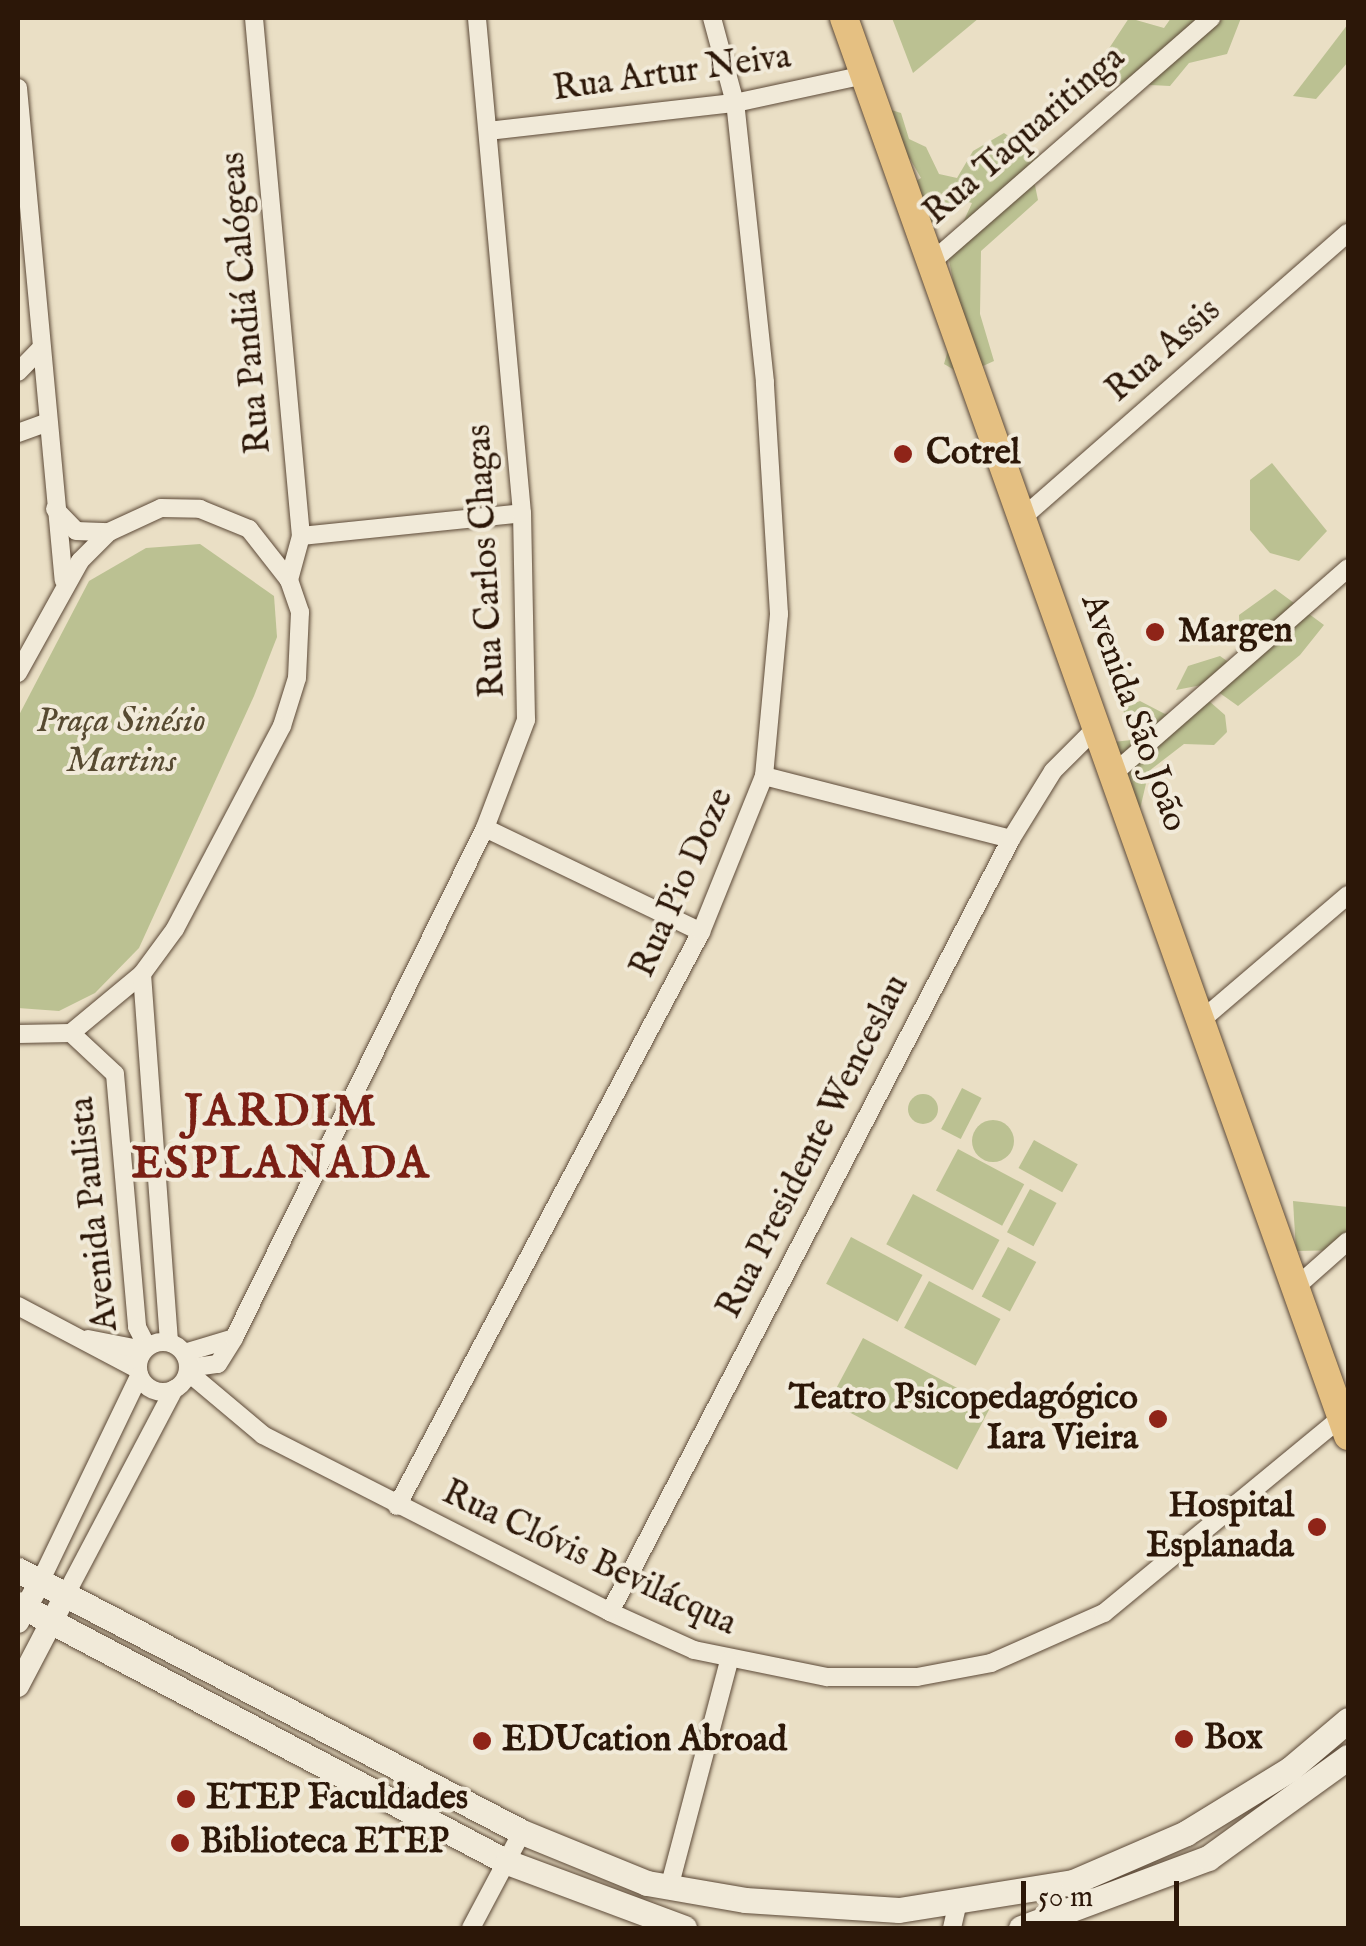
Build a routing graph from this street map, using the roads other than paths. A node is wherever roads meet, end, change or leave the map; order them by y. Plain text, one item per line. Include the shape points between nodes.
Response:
1 (254, 18) edge
2 (477, 18) edge
3 (712, 18) edge
4 (844, 18) edge
5 (1211, 18) edge
6 (864, 75) junction
7 (18, 88) edge
8 (736, 103) junction
9 (488, 132) junction
10 (1348, 234) edge
11 (928, 265) junction
12 (39, 350) junction
13 (18, 372) edge
14 (46, 423) junction
15 (18, 433) edge
16 (54, 508) junction
17 (522, 513) junction
18 (1022, 518) junction
19 (109, 532) junction
20 (301, 536) junction
21 (1348, 568) edge
22 (64, 580) junction
23 (289, 580) junction
24 (18, 673) edge
25 (1097, 727) junction
26 (1114, 772) junction
27 (764, 776) junction
28 (485, 828) junction
29 (1011, 839) junction
30 (1348, 895) edge
31 (701, 932) junction
32 (142, 974) junction
33 (1205, 1016) junction
34 (71, 1033) junction
35 (18, 1034) edge
36 (1348, 1241) edge
37 (1296, 1286) junction
38 (18, 1306) edge
39 (88, 1339) junction
40 (145, 1348) junction
41 (182, 1359) junction
42 (138, 1372) junction
43 (174, 1390) junction
44 (1345, 1426) edge
45 (398, 1506) junction
46 (29, 1576) edge
47 (64, 1596) junction
48 (20, 1612) edge
49 (610, 1612) junction
50 (51, 1622) junction
51 (729, 1661) junction
52 (18, 1686) edge
53 (1348, 1720) edge
54 (1348, 1756) edge
55 (522, 1832) junction
56 (507, 1862) junction
57 (669, 1888) junction
58 (954, 1918) edge
59 (471, 1928) edge
60 (684, 1928) edge
61 (1021, 1928) edge

1 - 20 street, Rua Pandiá Calógeas
2 - 9 street, Rua Carlos Chagas
3 - 8 street, Rua Pio Doze
4 - 6 main road, Avenida São João
5 - 11 street, Rua Taquaritinga
6 - 8 street, Rua Artur Neiva
6 - 11 main road, Avenida São João
7 - 12 street
8 - 9 street, Rua Artur Neiva
8 - 27 street, Rua Pio Doze via 779,614
9 - 17 street, Rua Carlos Chagas
10 - 18 street, Rua Assis
11 - 18 main road, Avenida São João
12 - 13 street
12 - 14 street
14 - 15 street
14 - 16 street
16 - 19 street via 76,531
16 - 22 street
17 - 20 street
17 - 28 street, Rua Carlos Chagas via 526,720
18 - 25 main road, Avenida São João
19 - 22 street
19 - 23 street via 146,512 200,509 248,529
20 - 23 street, Rua Pandiá Calógeas
21 - 26 street
22 - 24 street
23 - 32 street via 300,646 282,726
25 - 26 main road, Avenida São João
25 - 29 street, Rua Presidente Wenceslau via 1053,771
26 - 33 main road, Avenida São João
27 - 29 street
27 - 31 street, Rua Pio Doze
28 - 31 street
28 - 41 street, Rua Carlos Chagas via 234,1338 212,1368
29 - 49 street, Rua Presidente Wenceslau
30 - 33 street
31 - 45 street, Rua Pio Doze
32 - 34 street
32 - 41 street, Avenida Paulista
33 - 37 main road, Avenida São João
34 - 35 street
34 - 40 street, Avenida Paulista via 115,1074 136,1326
36 - 37 street
37 - 44 main road, Avenida São João
38 - 39 street
39 - 40 street
39 - 42 street
40 - 41 street
40 - 42 street, Avenida Paulista
41 - 43 street
41 - 45 street, Rua Clóvis Bevilácqua via 263,1435
42 - 43 street via 154,1390
42 - 46 street, Avenida Paulista
43 - 47 street
44 - 51 street, Rua Clóvis Bevilácqua via 1144,1588 1014,1656 869,1679
45 - 49 street, Rua Clóvis Bevilácqua
46 - 47 main road
46 - 48 street, Avenida Paulista
47 - 50 street
47 - 55 main road
48 - 50 main road
49 - 51 street, Rua Clóvis Bevilácqua
50 - 52 street
50 - 56 main road
51 - 57 street
53 - 58 main road via 1290,1769 1186,1833 1073,1882
54 - 61 main road via 1208,1858
55 - 56 street
55 - 57 main road
56 - 59 street
56 - 60 main road
57 - 58 main road

